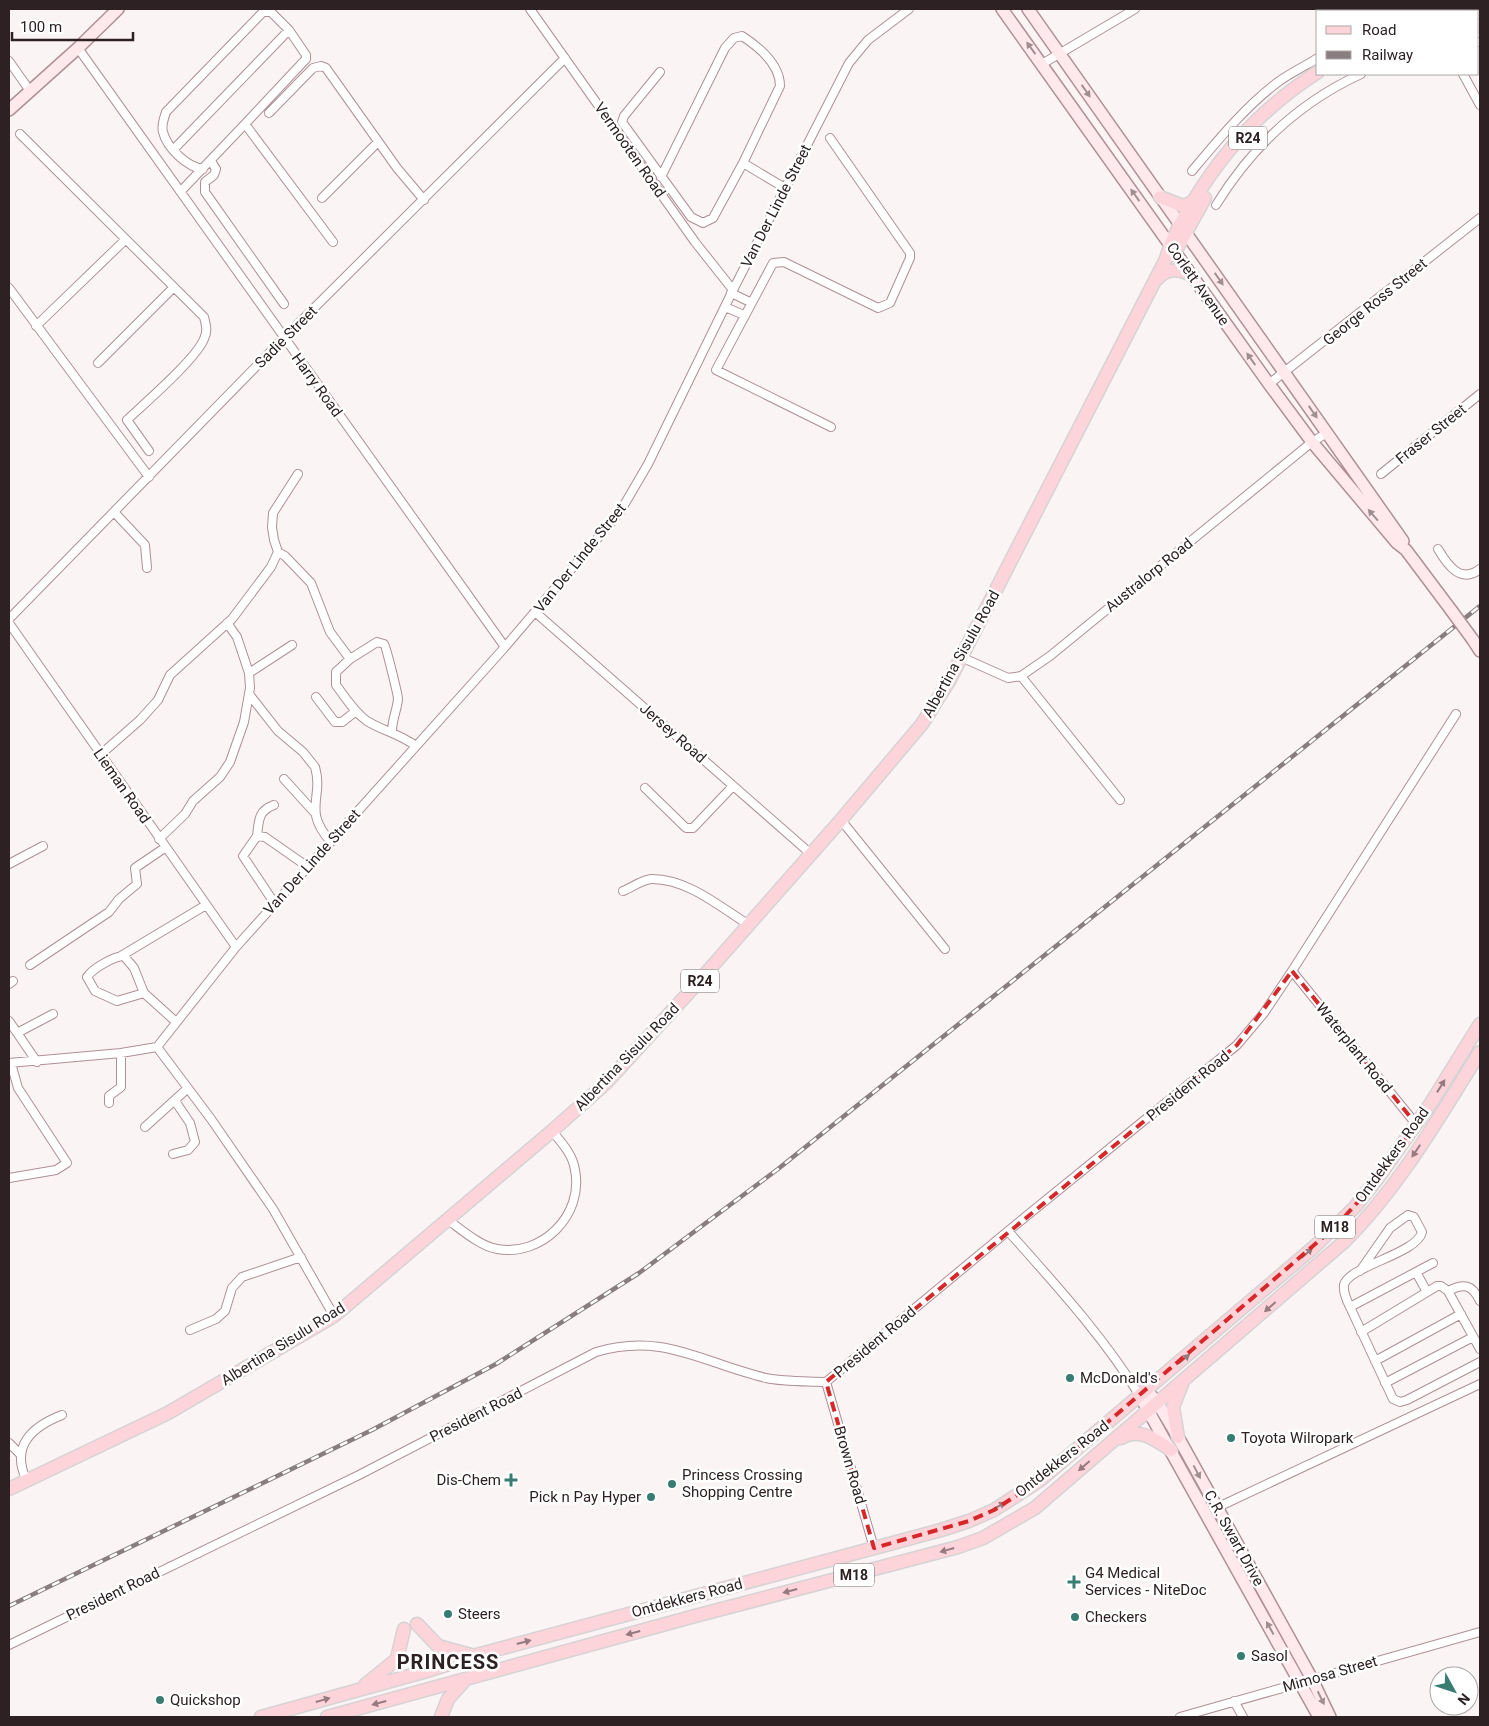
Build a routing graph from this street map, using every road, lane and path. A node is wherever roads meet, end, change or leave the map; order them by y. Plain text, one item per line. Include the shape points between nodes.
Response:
1 (118, 9) edge
2 (530, 9) edge
3 (909, 9) edge
4 (1002, 9) edge
5 (1028, 9) edge
6 (1135, 9) edge
7 (289, 30) junction
8 (78, 48) junction
9 (1059, 52) junction
10 (565, 58) junction
11 (1316, 59) edge
12 (9, 61) edge
13 (1042, 64) junction
14 (660, 72) dead end
15 (1316, 73) edge
16 (1325, 75) edge
17 (1359, 75) edge
18 (1464, 75) edge
19 (30, 91) junction
20 (1480, 105) edge
21 (9, 110) edge
22 (269, 113) dead end
23 (245, 124) junction
24 (20, 134) dead end
25 (830, 138) dead end
26 (378, 142) junction
27 (174, 149) junction
28 (211, 160) junction
29 (743, 163) junction
30 (200, 171) junction
31 (1192, 171) dead end
32 (661, 177) junction
33 (205, 182) junction
34 (785, 188) junction
35 (180, 191) junction
36 (1160, 197) junction
37 (322, 198) dead end
38 (424, 200) junction
39 (1193, 202) junction
40 (1216, 205) dead end
41 (1480, 218) edge
42 (1183, 228) junction
43 (125, 240) junction
44 (333, 242) dead end
45 (1171, 251) junction
46 (1193, 276) junction
47 (1154, 282) junction
48 (174, 287) junction
49 (9, 288) edge
50 (732, 292) junction
51 (750, 302) junction
52 (284, 304) dead end
53 (725, 307) junction
54 (744, 315) junction
55 (36, 326) junction
56 (283, 339) junction
57 (98, 363) dead end
58 (1285, 374) junction
59 (1269, 384) junction
60 (1480, 394) edge
61 (831, 427) dead end
62 (1327, 433) junction
63 (1312, 442) junction
64 (149, 452) dead end
65 (298, 474) dead end
66 (1381, 474) dead end
67 (149, 476) junction
68 (114, 512) junction
69 (1438, 549) dead end
70 (1406, 550) junction
71 (278, 552) junction
72 (146, 568) dead end
73 (1480, 569) edge
74 (535, 612) junction
75 (9, 619) edge
76 (9, 623) edge
77 (227, 623) junction
78 (292, 645) dead end
79 (505, 647) junction
80 (1480, 651) edge
81 (961, 657) junction
82 (350, 659) junction
83 (249, 673) junction
84 (1021, 676) junction
85 (249, 694) junction
86 (316, 696) dead end
87 (356, 711) junction
88 (1456, 714) dead end
89 (392, 731) junction
90 (416, 746) junction
91 (100, 755) junction
92 (284, 779) dead end
93 (733, 786) junction
94 (645, 788) dead end
95 (1120, 800) dead end
96 (274, 805) dead end
97 (314, 812) junction
98 (842, 820) junction
99 (257, 836) junction
100 (159, 839) junction
101 (331, 842) junction
102 (43, 846) dead end
103 (166, 847) junction
104 (811, 854) junction
105 (9, 864) edge
106 (308, 867) junction
107 (624, 891) dead end
108 (274, 904) junction
109 (206, 905) junction
110 (749, 925) junction
111 (236, 947) junction
112 (945, 949) dead end
113 (121, 956) junction
114 (30, 965) dead end
115 (1292, 971) junction
116 (144, 993) junction
117 (53, 1014) dead end
118 (9, 1021) edge
119 (175, 1021) junction
120 (1480, 1024) edge
121 (17, 1032) junction
122 (157, 1047) junction
123 (1480, 1052) edge
124 (121, 1053) junction
125 (37, 1062) junction
126 (10, 1063) edge
127 (188, 1088) junction
128 (175, 1101) junction
129 (109, 1103) dead end
130 (1416, 1124) junction
131 (145, 1127) dead end
132 (552, 1131) junction
133 (173, 1154) dead end
134 (9, 1178) edge
135 (448, 1220) junction
136 (1008, 1231) junction
137 (301, 1257) junction
138 (1433, 1263) dead end
139 (1360, 1271) junction
140 (1416, 1272) junction
141 (1448, 1291) junction
142 (1427, 1292) junction
143 (1480, 1301) edge
144 (1350, 1307) junction
145 (1461, 1314) junction
146 (334, 1316) junction
147 (190, 1330) dead end
148 (1361, 1332) junction
149 (1473, 1337) junction
150 (1480, 1348) edge
151 (1375, 1361) junction
152 (1480, 1362) edge
153 (1184, 1380) junction
154 (826, 1382) junction
155 (1385, 1383) junction
156 (1480, 1384) edge
157 (1144, 1393) junction
158 (1157, 1402) junction
159 (1148, 1411) junction
160 (62, 1415) dead end
161 (1178, 1437) junction
162 (9, 1443) edge
163 (1107, 1446) junction
164 (1171, 1450) junction
165 (21, 1455) junction
166 (27, 1481) junction
167 (9, 1489) edge
168 (1211, 1510) junction
169 (874, 1548) junction
170 (1480, 1632) edge
171 (9, 1645) edge
172 (473, 1656) junction
173 (467, 1678) junction
174 (1306, 1681) junction
175 (359, 1690) junction
176 (1234, 1701) junction
177 (261, 1717) edge
178 (327, 1717) edge
179 (441, 1717) edge
180 (1180, 1717) edge
181 (1243, 1717) edge
182 (1319, 1717) edge
183 (1330, 1717) edge

1 - 8 street
2 - 10 street, Vermooten Road
3 - 34 street, Van Der Linde Street via 868,40 849,63
13 -> 4 street, Corlett Avenue
5 - 9 street, Corlett Avenue
6 - 9 street
7 - 23 street via 306,59
7 - 27 street
7 - 27 street via 275,14 263,12 168,108 162,128 164,137
8 - 19 street
8 - 35 street, Harry Road
9 - 13 street
9 -> 36 street, Corlett Avenue
10 - 38 street, Sadie Street
10 - 50 street, Vermooten Road
11 - 31 street via 1262,95
12 - 19 street
45 -> 13 street, Corlett Avenue
14 - 32 street via 622,121
15 - 39 main road, Albertina Sisulu Road / R24 via 1281,97 1252,124 1220,160
16 - 42 main road, Albertina Sisulu Road / R24 via 1275,110 1238,148
17 - 40 street via 1325,93 1282,124 1246,162
18 - 20 street
19 - 21 street
22 - 26 street via 313,68 321,66 329,72
23 - 28 street
23 - 44 street
24 - 43 street
25 - 51 street via 910,253 890,303 878,308 778,261 769,266
26 - 37 street
26 - 38 street
27 - 30 street
28 - 30 street
28 - 33 street via 216,169
29 - 32 street via 713,218 703,223 691,217
29 - 32 street via 780,86 780,79 770,60 742,36 734,38 725,48
29 - 34 street
30 - 33 street
30 - 35 street
33 - 52 street via 209,199
34 - 50 street, Van Der Linde Street
35 - 56 street, Harry Road
36 - 39 main road via 1183,206
36 - 42 street, Corlett Avenue
38 - 56 street, Sadie Street
39 - 42 main road, Albertina Sisulu Road / R24
41 - 58 street, George Ross Street
42 - 45 main road, Albertina Sisulu Road / R24
42 -> 58 street, Corlett Avenue
43 - 48 street
43 - 55 street
45 - 46 street, Corlett Avenue
45 - 47 main road, Albertina Sisulu Road / R24
46 - 47 main road via 1172,270 1161,274
59 -> 46 street, Corlett Avenue
47 - 81 main road, Albertina Sisulu Road / R24
48 - 57 street
48 - 64 street via 204,317 207,329 204,340 191,358 127,420
49 - 55 street
50 - 51 street
50 - 53 street, Van Der Linde Street
51 - 54 street
53 - 54 street
53 - 74 street, Van Der Linde Street via 631,495 609,527
54 - 61 street via 716,370
55 - 67 street
56 - 67 street, Sadie Street
56 - 79 street, Harry Road
58 - 59 street, George Ross Street
58 -> 62 street, Corlett Avenue
59 - 63 street, Corlett Avenue
60 - 66 street, Fraser Street
62 - 63 street, Australorp Road
62 - 70 street, Corlett Avenue via 1397,531
70 -> 63 street, Corlett Avenue
63 - 84 street, Australorp Road via 1050,656
65 - 71 street via 273,513 272,527
67 - 68 street, Sadie Street
68 - 72 street via 144,545
68 - 75 street, Sadie Street
69 - 73 street via 1454,570 1463,576
70 - 80 street, Corlett Avenue, bridge
71 - 77 street via 265,576
71 - 82 street via 286,556 311,583 330,632
74 - 79 street, Van Der Linde Street
74 - 93 street, Jersey Road
76 - 91 street, Lieman Road
77 - 83 street via 237,637
77 - 91 street via 170,675 158,700
78 - 83 street
79 - 90 street, Van Der Linde Street
81 - 84 street via 1000,677
81 - 98 main road, Albertina Sisulu Road / R24 via 922,724
82 - 87 street via 336,672 335,682
82 - 89 street via 373,643 381,642 387,648 397,694
83 - 85 street
84 - 95 street
85 - 97 street via 278,731 315,767
85 - 100 street via 244,722 230,762 220,777
86 - 87 street via 335,722 342,722
87 - 89 street via 367,720
88 - 115 street, President Road
89 - 90 street
90 - 101 street, Van Der Linde Street
91 - 100 street, Lieman Road
92 - 97 street
93 - 94 street via 693,828 686,828
93 - 104 street, Jersey Road
96 - 99 street via 260,814
97 - 101 street via 322,832
98 - 104 main road, Albertina Sisulu Road / R24
98 - 112 street
99 - 106 street via 265,837
99 - 108 street via 243,856
100 - 103 street, Lieman Road
101 - 106 street, Van Der Linde Street
102 - 105 street
103 - 109 street, Lieman Road
103 - 114 street via 135,868 137,884 109,912
104 - 110 main road, Albertina Sisulu Road / R24
106 - 108 street, Van Der Linde Street
107 - 110 street via 650,879 674,882 694,890
108 - 111 street, Van Der Linde Street
109 - 111 street, Lieman Road
109 - 113 street
110 - 132 main road, Albertina Sisulu Road / R24 via 606,1083
111 - 119 street, Van Der Linde Street
113 - 116 street via 131,962
113 - 116 street via 91,972 87,977 88,983 96,991 117,1000
115 - 130 street, Waterplant Road
115 - 136 street, President Road via 1264,1013 1237,1045
116 - 119 street
117 - 121 street
118 - 121 street
119 - 122 street, Van Der Linde Street
130 -> 120 main road, Ontdekkers Road / M18
121 - 125 street
122 - 124 street
122 - 127 street
123 -> 153 main road, Ontdekkers Road / M18 via 1371,1214 1345,1241
124 - 125 street
124 - 129 street via 121,1088 109,1096
125 - 126 street
126 - 134 street via 18,1088 66,1163 56,1170
127 - 128 street
127 - 137 street via 273,1209
128 - 131 street
128 - 133 street via 190,1124 195,1142 188,1150
157 -> 130 main road, Ontdekkers Road / M18 via 1334,1228 1374,1184
132 - 135 main road, Albertina Sisulu Road / R24
132 - 135 street via 568,1151 576,1170 575,1194 570,1211 547,1239 512,1250 496,1249
135 - 146 main road, Albertina Sisulu Road / R24
136 - 154 street, President Road
136 - 157 street, C.R. Swart Drive via 1073,1304
137 - 146 street
137 - 147 street via 242,1277 232,1288 225,1311 216,1319
138 - 140 street
139 - 139 street via 1416,1242 1422,1232 1414,1217 1408,1215 1390,1228
139 - 144 street via 1344,1284
140 - 142 street
140 - 144 street
141 - 142 street via 1442,1286
141 - 143 street via 1464,1284 1472,1288
141 - 145 street
142 - 148 street
144 - 148 street
145 - 149 street
145 - 151 street
146 - 166 main road, Albertina Sisulu Road / R24 via 168,1414
148 - 151 street
149 - 150 street
149 - 155 street
151 - 155 street
152 - 155 street via 1403,1402 1393,1399
153 - 158 main road, Ontdekkers Road / M18
153 - 161 main road via 1173,1406
154 - 169 street, Brown Road
154 - 171 street, President Road via 764,1378 654,1344 634,1344 596,1352 359,1475
156 - 168 street
157 - 158 street, C.R. Swart Drive
157 - 159 street, C.R. Swart Drive
169 -> 157 main road, Ontdekkers Road / M18 via 970,1521 994,1510 1039,1481
158 - 159 main road, Ontdekkers Road / M18
158 - 161 street, C.R. Swart Drive
159 - 163 main road, Ontdekkers Road / M18
159 - 164 street, C.R. Swart Drive
160 - 165 street via 48,1420 32,1432
161 -> 168 street, C.R. Swart Drive
162 - 165 street
163 - 164 main road via 1126,1435 1140,1433
163 -> 173 main road, Ontdekkers Road / M18 via 1035,1508 975,1541
164 - 168 street, C.R. Swart Drive
165 - 166 street
166 - 167 main road, Albertina Sisulu Road / R24
168 - 174 street, C.R. Swart Drive
172 -> 169 main road, Ontdekkers Road / M18
170 - 174 street, Mimosa Street
172 - 175 main road, Ontdekkers Road / M18
172 - 175 main road via 438,1646 410,1626 397,1659
173 -> 178 main road, Ontdekkers Road / M18
173 - 179 main road via 448,1699
174 - 176 street, Mimosa Street
174 - 182 street, C.R. Swart Drive
174 -> 183 street, C.R. Swart Drive
177 -> 175 main road, Ontdekkers Road / M18
176 - 180 street, Mimosa Street
176 - 181 street

